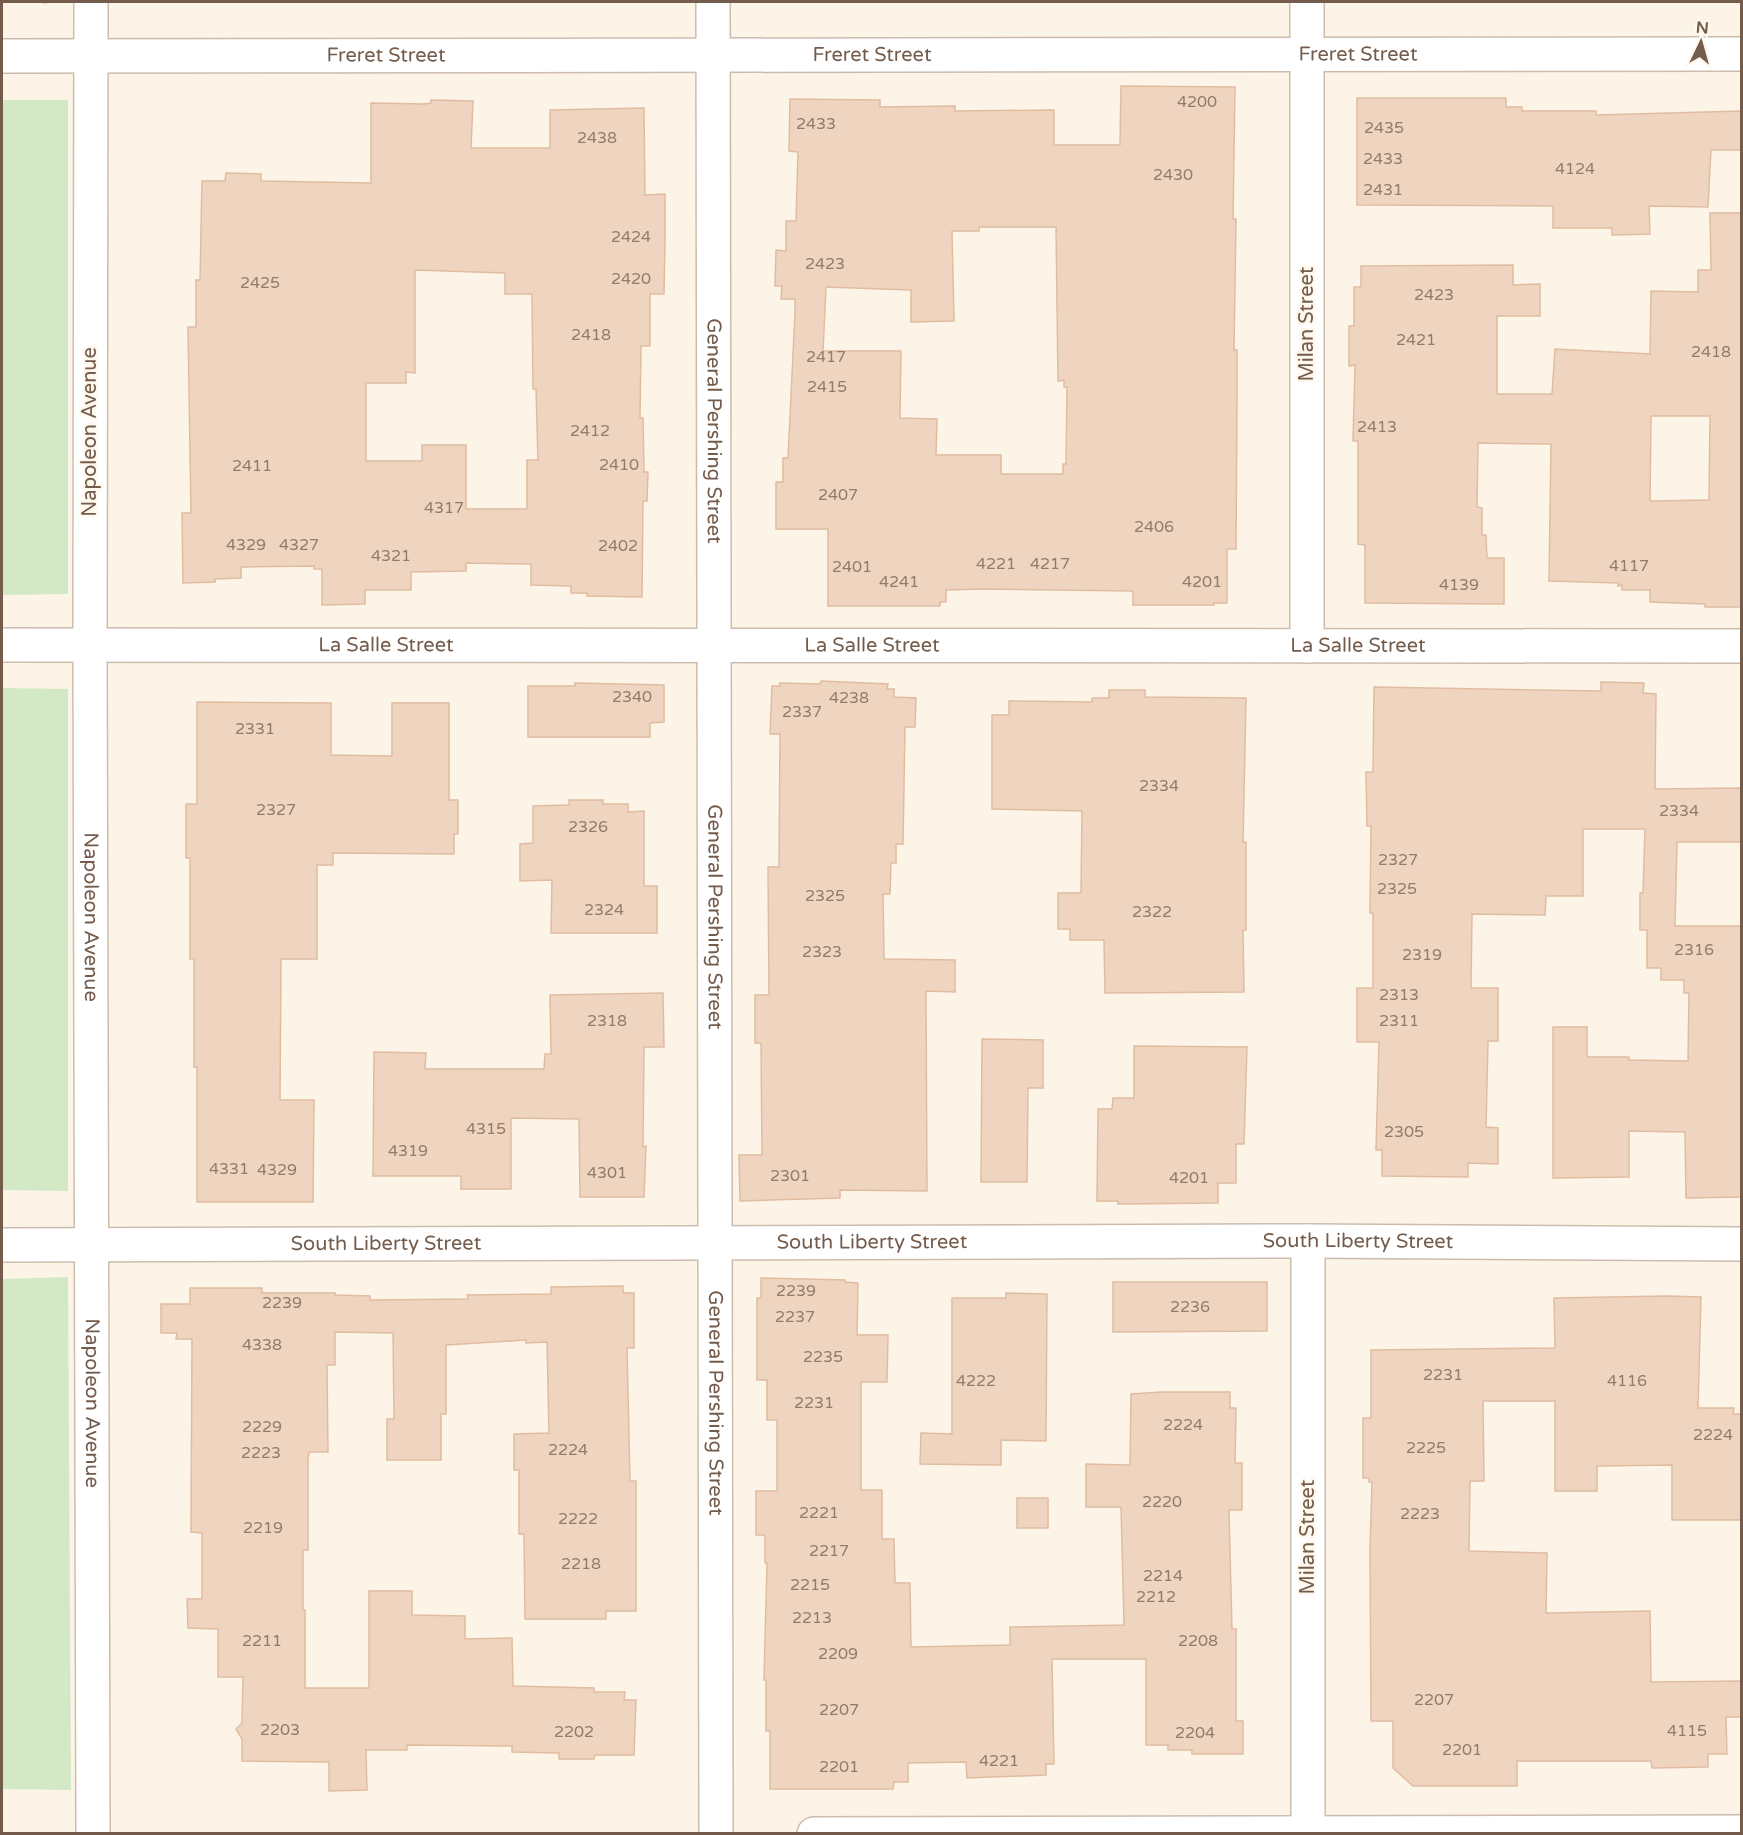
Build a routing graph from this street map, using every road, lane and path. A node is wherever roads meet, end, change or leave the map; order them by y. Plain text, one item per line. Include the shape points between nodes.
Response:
1 (91, 2) edge
2 (713, 2) edge
3 (1306, 2) edge
4 (1306, 54) junction
5 (1742, 54) edge
6 (713, 55) junction
7 (2, 56) edge
8 (90, 56) junction
9 (90, 644) junction
10 (2, 645) edge
11 (714, 645) junction
12 (1307, 646) junction
13 (1742, 646) edge
14 (1308, 1241) junction
15 (715, 1243) junction
16 (1742, 1244) edge
17 (2, 1245) edge
18 (91, 1245) junction
19 (1742, 1832) edge
20 (93, 1833) edge
21 (716, 1833) edge
22 (814, 1833) edge
23 (1308, 1833) edge

1 - 8 street, Napoleon Avenue
2 - 6 street, General Pershing Street
3 - 4 street, Milan Street
4 - 5 street, Freret Street
4 - 6 street, Freret Street
4 - 12 street, Milan Street
6 - 8 street, Freret Street
6 - 11 street, General Pershing Street
7 - 8 street, Freret Street
8 - 9 street, Napoleon Avenue
9 - 10 street, La Salle Street
9 - 11 street, La Salle Street
9 - 18 street, Napoleon Avenue
11 - 12 street, La Salle Street
11 - 15 street, General Pershing Street
12 - 13 street, La Salle Street
14 - 15 street, South Liberty Street
14 - 16 street, South Liberty Street
14 - 23 street, Milan Street
15 - 18 street, South Liberty Street
15 - 21 street, General Pershing Street
17 - 18 street, South Liberty Street
18 - 20 street, Napoleon Avenue
19 - 23 street
22 - 23 street

